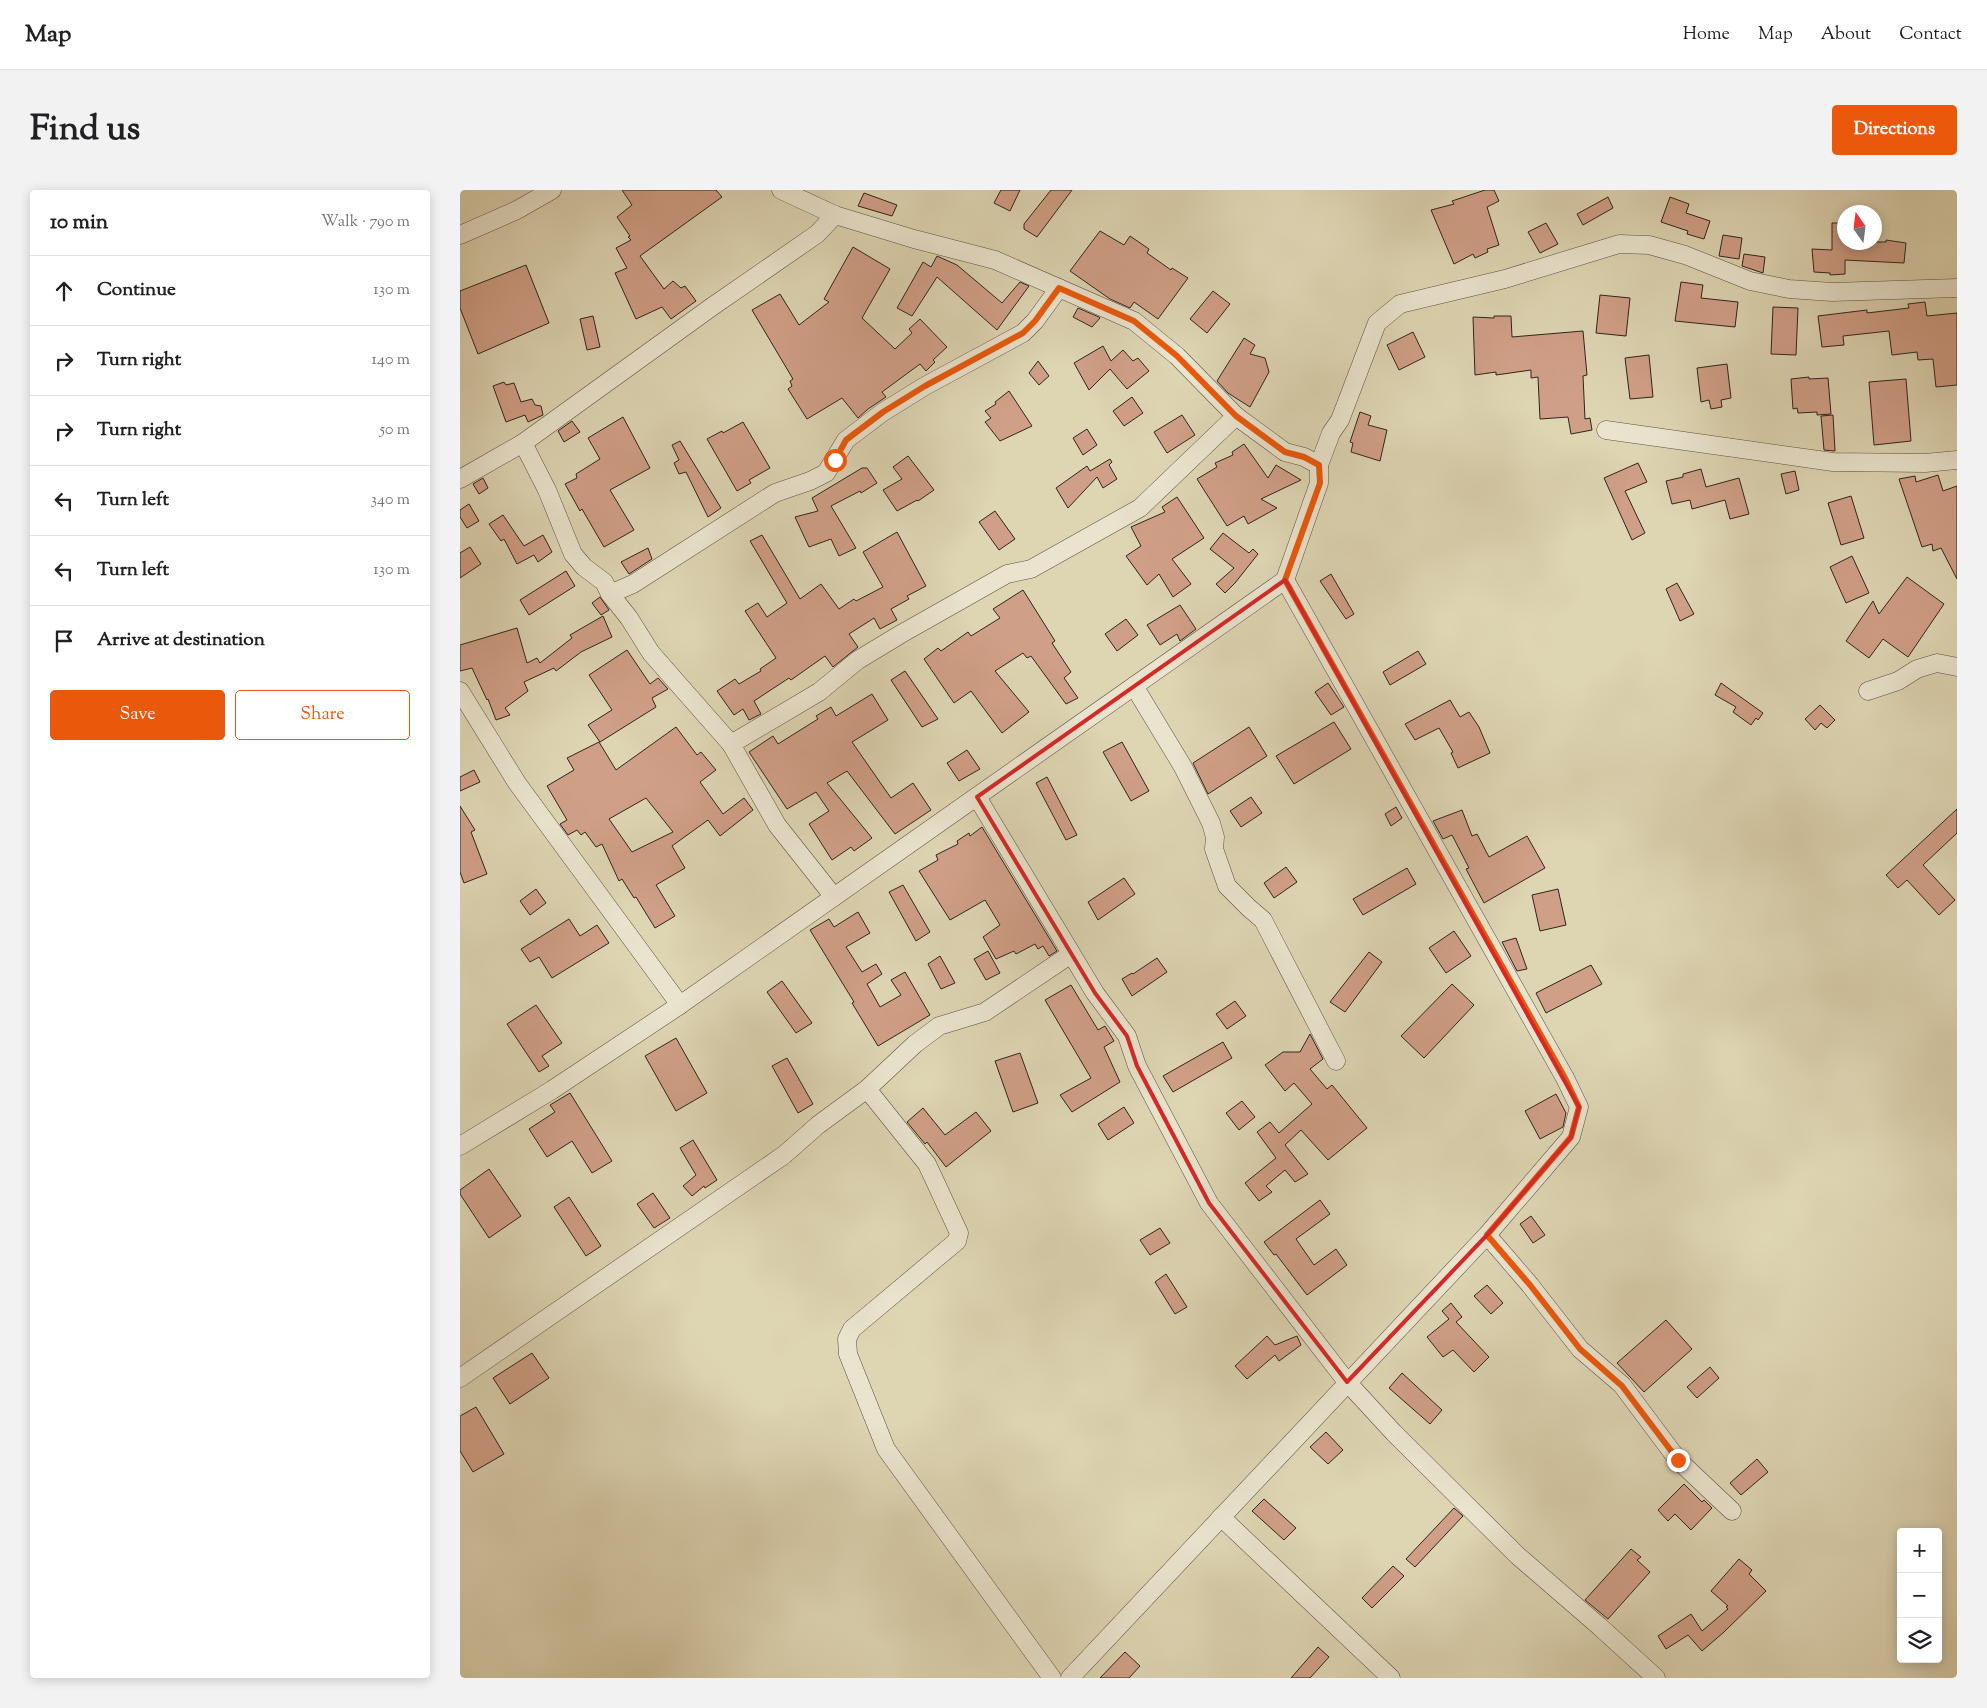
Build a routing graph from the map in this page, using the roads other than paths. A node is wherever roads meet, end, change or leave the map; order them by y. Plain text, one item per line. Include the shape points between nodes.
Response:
1 (552, 190) edge
2 (781, 190) edge
3 (835, 215) junction
4 (460, 235) edge
5 (1059, 288) junction
6 (1957, 288) edge
7 (1236, 416) junction
8 (1606, 430) dead end
9 (522, 443) junction
10 (1957, 460) edge
11 (1319, 465) junction
12 (460, 479) edge
13 (1285, 580) junction
14 (610, 594) junction
15 (1957, 667) edge
16 (1134, 686) junction
17 (1868, 691) dead end
18 (460, 692) edge
19 (731, 744) junction
20 (977, 797) junction
21 (834, 897) junction
22 (1071, 954) junction
23 (680, 1005) junction
24 (1336, 1061) dead end
25 (866, 1089) junction
26 (460, 1146) edge
27 (1487, 1235) junction
28 (460, 1378) edge
29 (1347, 1382) junction
30 (1732, 1511) dead end
31 (1221, 1517) junction
32 (1052, 1678) edge
33 (1070, 1678) edge
34 (1391, 1678) edge
35 (1656, 1678) edge

1 - 4 street via 517,210
2 - 3 street
3 - 5 street via 995,260
3 - 9 street via 817,234
5 - 7 street via 1134,321 1177,356
5 - 14 street via 1023,333 925,386 846,440 826,473 775,493 633,584
6 - 11 street via 1832,292 1789,289 1750,281 1685,255 1649,245 1619,244 1505,279 1400,304 1377,323
7 - 11 street via 1285,452
7 - 19 street via 1140,508 1031,569 1007,574 901,634 858,660 819,692
8 - 10 street via 1833,462
9 - 12 street
9 - 14 street via 547,490 573,554 604,582
11 - 13 street via 1320,483
13 - 16 street
13 - 27 street via 1579,1107 1571,1137
14 - 19 street via 651,653
15 - 17 street via 1937,663
16 - 20 street
16 - 24 street via 1183,767 1211,823 1214,849 1227,886 1263,920
18 - 23 street via 517,783
19 - 21 street via 777,825
20 - 21 street
20 - 22 street
21 - 23 street
22 - 25 street via 985,1012 939,1026
22 - 29 street via 1127,1036 1137,1066 1209,1203
23 - 26 street
25 - 28 street via 784,1155
25 - 32 street via 927,1164 959,1233 957,1241 852,1329 847,1339 848,1354 886,1449
27 - 29 street
27 - 30 street via 1580,1349 1622,1386 1678,1460
29 - 31 street
29 - 35 street via 1518,1556
31 - 33 street
31 - 34 street

